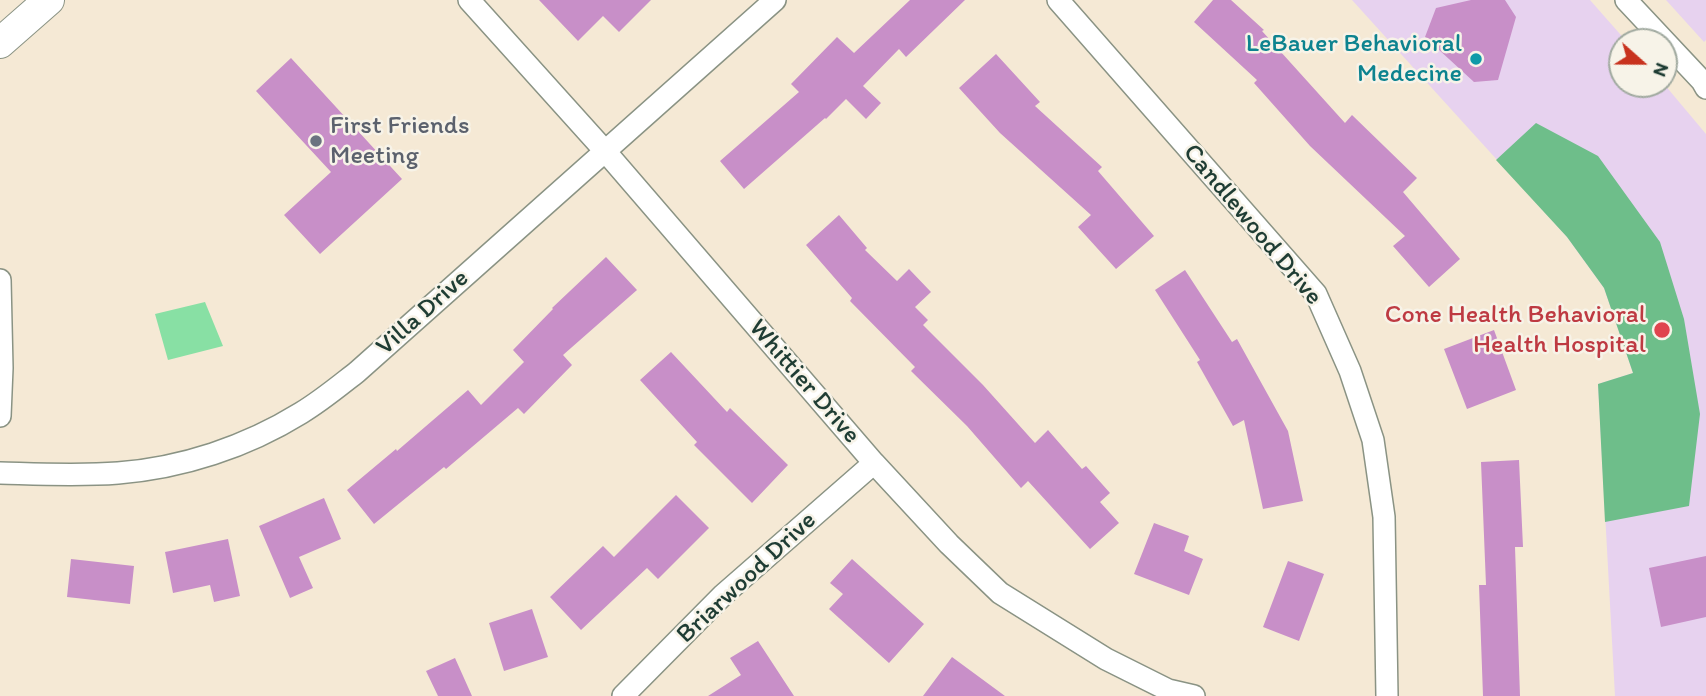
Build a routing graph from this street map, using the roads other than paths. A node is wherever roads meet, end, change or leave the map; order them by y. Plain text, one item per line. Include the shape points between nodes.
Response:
1 (49, 0) edge
2 (469, 0) edge
3 (775, 0) edge
4 (1058, 0) edge
5 (1626, 0) edge
6 (0, 43) edge
7 (1705, 82) edge
8 (605, 151) junction
9 (0, 280) edge
10 (0, 416) edge
11 (874, 463) junction
12 (0, 473) edge
13 (623, 696) edge
14 (1194, 696) edge
15 (1387, 696) edge

1 - 6 main road
2 - 8 street, Whittier Drive
3 - 8 street, Villa Drive
4 - 15 street, Candlewood Drive via 1316,294 1373,439 1384,517
5 - 7 street
8 - 11 street, Whittier Drive
8 - 12 street, Villa Drive via 357,372 266,433 153,469
9 - 10 street
11 - 13 street, Briarwood Drive via 723,595
11 - 14 street, Whittier Drive via 1000,593 1106,659 1168,690

